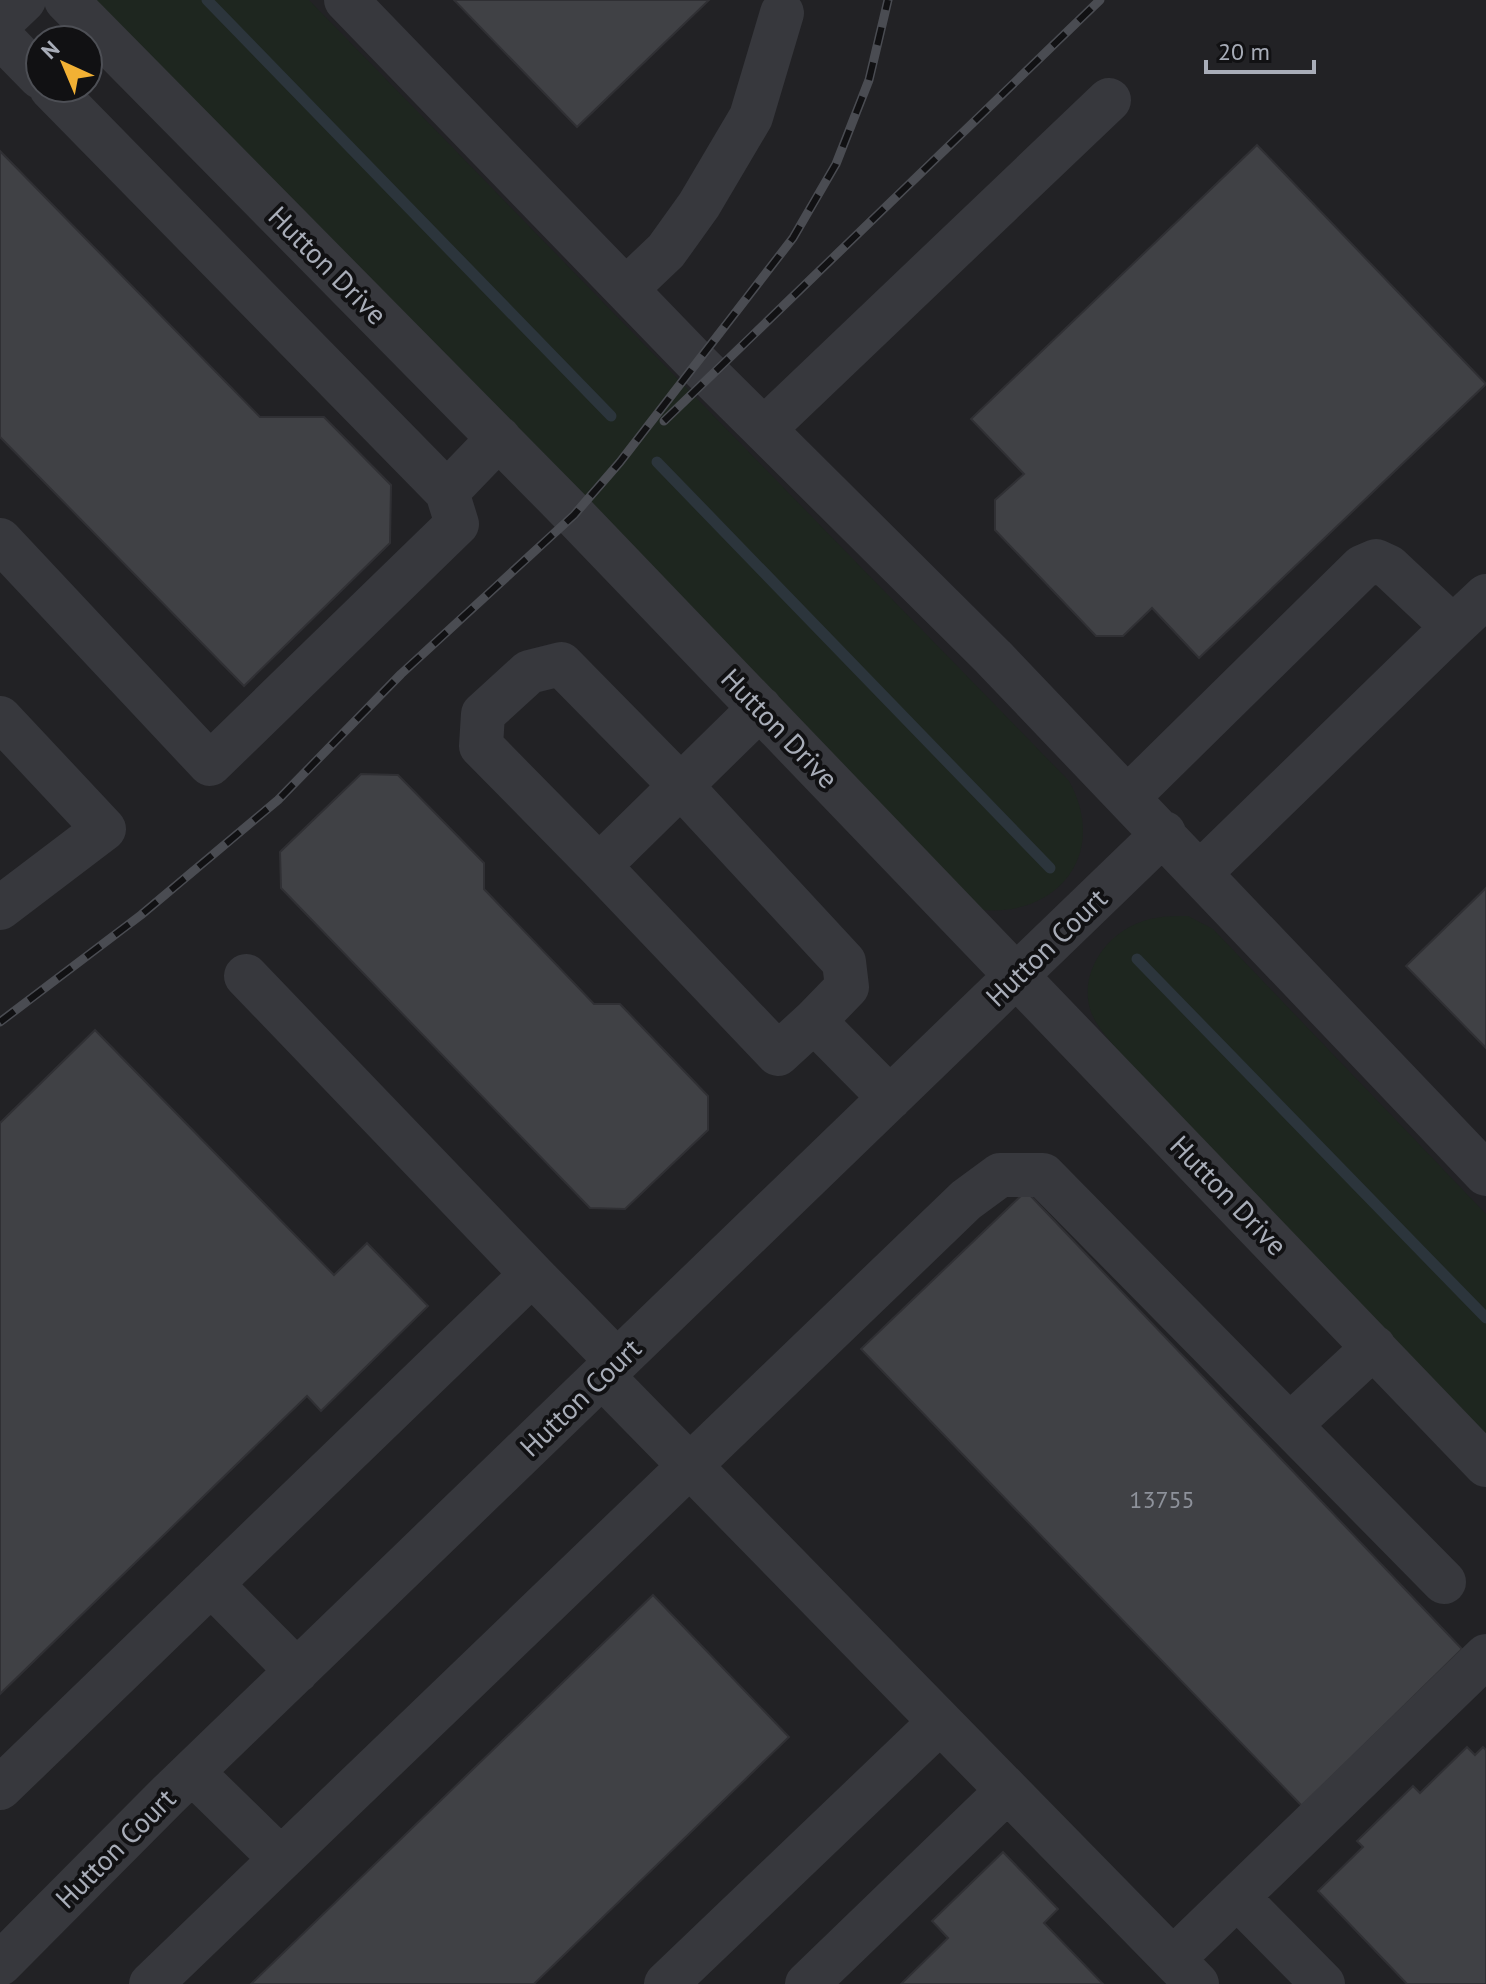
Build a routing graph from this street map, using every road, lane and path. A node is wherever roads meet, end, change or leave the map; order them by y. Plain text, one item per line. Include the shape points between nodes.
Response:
1 (24, 0) edge
2 (66, 0) edge
3 (346, 0) edge
4 (782, 13) dead end
5 (0, 23) edge
6 (0, 36) edge
7 (24, 61) edge
8 (1109, 100) dead end
9 (67, 104) edge
10 (626, 289) junction
11 (764, 429) junction
12 (499, 438) junction
13 (447, 492) junction
14 (0, 540) edge
15 (1486, 596) edge
16 (1453, 627) junction
17 (760, 708) junction
18 (0, 718) edge
19 (681, 786) junction
20 (1128, 797) junction
21 (1164, 833) junction
22 (599, 866) junction
23 (1201, 872) junction
24 (0, 908) edge
25 (1018, 974) junction
26 (246, 976) dead end
27 (814, 1021) junction
28 (890, 1098) junction
29 (1486, 1174) edge
30 (532, 1274) junction
31 (1374, 1347) junction
32 (610, 1369) junction
33 (1290, 1425) junction
34 (1486, 1465) edge
35 (690, 1467) junction
36 (1444, 1582) dead end
37 (211, 1584) junction
38 (1486, 1656) edge
39 (297, 1671) junction
40 (940, 1722) junction
41 (192, 1772) junction
42 (0, 1788) edge
43 (1007, 1791) junction
44 (281, 1859) junction
45 (1237, 1897) junction
46 (0, 1964) edge
47 (1185, 1972) edge
48 (151, 1984) edge
49 (666, 1984) edge
50 (807, 1984) edge
51 (1323, 1984) edge

1 - 5 street
2 - 12 street, Hutton Drive
3 - 10 street
4 - 10 street via 751,117 683,228
6 - 7 street
8 - 11 street
9 - 13 street
10 - 11 street
11 - 20 street
12 - 13 street
12 - 17 street, Hutton Drive
13 - 14 street via 457,524 210,764
15 - 16 street
16 - 20 street via 1389,567 1376,561 1362,567
16 - 23 street
17 - 19 street
17 - 25 street, Hutton Drive
18 - 24 street via 104,829
19 - 22 street
19 - 22 street via 561,664 529,672 483,714 481,746
19 - 27 street via 844,962 847,987
20 - 21 street
21 - 23 street
21 - 25 street, Hutton Court
22 - 27 street via 778,1054
23 - 29 street
25 - 28 street, Hutton Court
25 - 31 street, Hutton Drive
26 - 30 street
27 - 28 street
28 - 32 street, Hutton Court
30 - 32 street
30 - 37 street
31 - 33 street
31 - 34 street, Hutton Drive
32 - 35 street
32 - 39 street, Hutton Court
33 - 35 street via 1043,1175 1000,1175 966,1200
33 - 36 street
35 - 40 street
35 - 44 street
37 - 39 street
37 - 42 street
38 - 45 street
39 - 41 street, Hutton Court
40 - 43 street
40 - 49 street
41 - 44 street
41 - 46 street, Hutton Court
43 - 47 street
43 - 50 street
44 - 48 street
45 - 47 street
45 - 51 street

